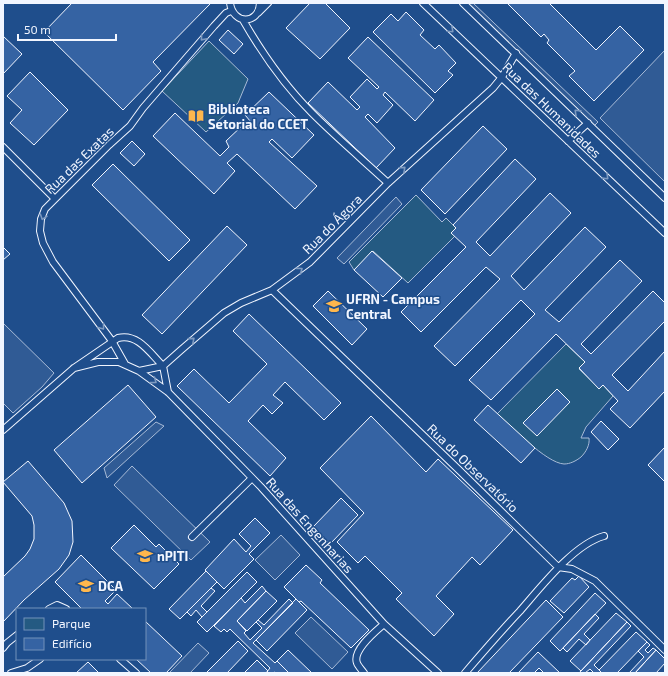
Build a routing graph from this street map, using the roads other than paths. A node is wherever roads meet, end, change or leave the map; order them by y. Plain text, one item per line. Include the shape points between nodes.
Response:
1 (230, 3) edge
2 (260, 3) edge
3 (268, 3) edge
4 (423, 3) edge
5 (463, 3) edge
6 (231, 11) junction
7 (256, 15) junction
8 (243, 20) junction
9 (516, 54) junction
10 (502, 77) junction
11 (588, 123) junction
12 (568, 141) junction
13 (3, 147) edge
14 (388, 183) junction
15 (55, 198) junction
16 (665, 198) edge
17 (665, 233) edge
18 (272, 290) junction
19 (112, 341) junction
20 (125, 364) junction
21 (163, 366) junction
22 (74, 368) junction
23 (139, 371) junction
24 (168, 392) junction
25 (3, 430) edge
26 (252, 478) junction
27 (604, 536) dead end
28 (192, 537) dead end
29 (558, 567) junction
30 (51, 608) edge
31 (64, 608) edge
32 (384, 624) junction
33 (16, 636) edge
34 (3, 648) edge
35 (665, 650) edge
36 (39, 660) edge
37 (121, 660) edge
38 (11, 673) edge
39 (136, 673) edge
40 (364, 673) edge
41 (438, 673) edge
42 (465, 673) edge

1 - 6 lane
2 - 7 lane
3 - 7 lane
4 -> 10 lane, Rua das Humanidades
5 - 9 lane, Rua das Humanidades
6 - 8 lane
6 -> 15 lane, Rua das Exatas via 214,26 130,126
7 - 8 lane
8 - 14 lane via 292,92
9 - 10 lane, Rua do Ágora
11 -> 9 lane, Rua das Humanidades
10 - 12 lane, Rua das Humanidades
14 -> 10 lane, Rua do Ágora
11 - 12 lane
11 - 16 lane, Rua das Humanidades
12 -> 17 lane, Rua das Humanidades
13 - 15 lane
18 -> 14 lane, Rua do Ágora via 310,262
15 -> 19 lane, Rua das Exatas via 41,219 43,243 53,262
21 -> 18 lane, Rua do Ágora via 224,313
18 - 29 lane, Rua do Observatório
19 - 20 lane, Rua das Exatas
19 - 21 lane via 125,336 132,337
19 - 22 lane
20 - 22 lane via 98,362
20 - 23 lane, Rua das Engenharias
21 - 23 lane
21 - 24 lane
22 - 25 lane
23 -> 24 lane, Rua das Engenharias
24 - 26 lane, Rua das Engenharias
26 - 28 lane
26 - 32 lane, Rua das Engenharias
27 - 29 lane via 590,542
29 - 35 lane via 572,568 595,581
29 - 42 lane
30 - 31 lane via 57,605
32 - 40 lane via 356,654 357,663
32 - 41 lane, Rua das Engenharias
33 - 34 lane
36 - 38 lane via 27,668
37 - 39 lane

